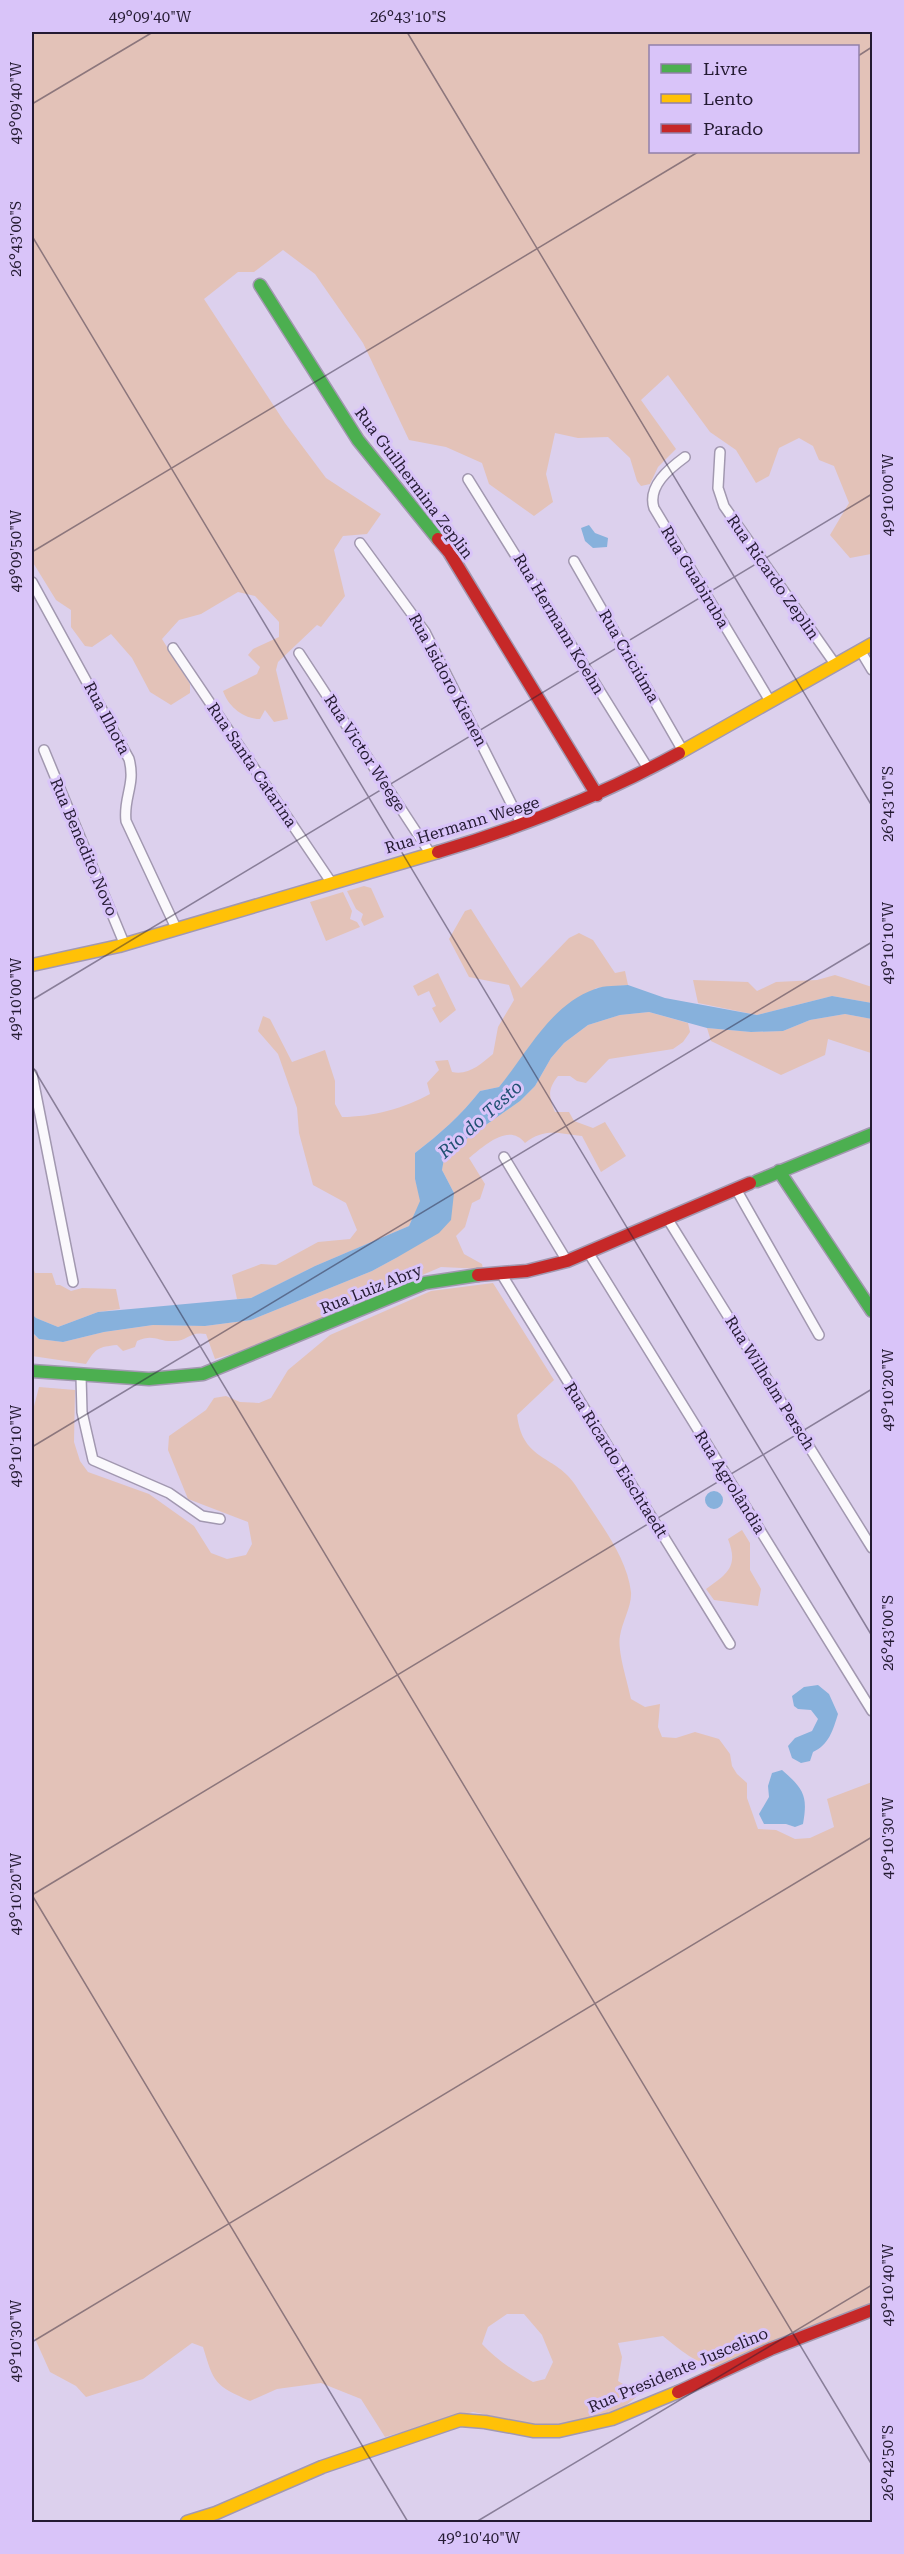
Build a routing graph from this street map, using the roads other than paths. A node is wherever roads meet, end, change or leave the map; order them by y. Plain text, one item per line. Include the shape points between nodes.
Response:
1 (260, 285) dead end
2 (720, 452) dead end
3 (685, 457) dead end
4 (468, 479) dead end
5 (360, 543) dead end
6 (574, 561) dead end
7 (32, 582) edge
8 (873, 644) edge
9 (173, 648) dead end
10 (860, 650) junction
11 (299, 653) dead end
12 (835, 664) junction
13 (873, 670) edge
14 (770, 701) junction
15 (44, 750) dead end
16 (683, 751) junction
17 (649, 770) junction
18 (597, 795) junction
19 (522, 825) junction
20 (430, 853) junction
21 (331, 882) junction
22 (176, 928) junction
23 (124, 943) junction
24 (32, 965) edge
25 (32, 1074) edge
26 (873, 1134) edge
27 (504, 1157) dead end
28 (779, 1171) junction
29 (736, 1190) junction
30 (667, 1218) junction
31 (588, 1252) junction
32 (567, 1261) junction
33 (502, 1275) junction
34 (73, 1282) dead end
35 (873, 1311) edge
36 (819, 1335) dead end
37 (32, 1371) edge
38 (81, 1376) junction
39 (220, 1519) dead end
40 (873, 1548) edge
41 (730, 1644) dead end
42 (873, 1711) edge
43 (873, 2310) edge
44 (187, 2523) edge

1 - 18 street, Rua Guilhermina Zeplin via 358,440 449,552
2 - 12 street, Rua Ricardo Zeplin via 718,488 724,506
3 - 14 street, Rua Guabiruba via 660,480 653,496 654,508
4 - 17 street, Rua Hermann Koehn
5 - 19 street, Rua Isidoro Kienen via 425,632
6 - 16 street, Rua Criciúma
7 - 22 street, Rua Ilhota via 129,759 132,778 126,821
8 - 10 street, Rua Hermann Weege
9 - 21 street, Rua Santa Catarina
10 - 12 street, Rua Hermann Weege
10 - 13 street
11 - 20 street, Rua Victor Weege
12 - 14 street, Rua Hermann Weege
14 - 16 street, Rua Hermann Weege
15 - 23 street, Rua Benedito Novo
16 - 17 street, Rua Hermann Weege
17 - 18 street, Rua Hermann Weege
18 - 19 street, Rua Hermann Weege
19 - 20 street, Rua Hermann Weege
20 - 21 street, Rua Hermann Weege
21 - 22 street, Rua Hermann Weege
22 - 23 street, Rua Hermann Weege
23 - 24 street, Rua Hermann Weege
25 - 34 street
26 - 28 street, Rua Luiz Abry
27 - 32 street
28 - 29 street, Rua Luiz Abry
28 - 35 street
29 - 30 street, Rua Luiz Abry
29 - 36 street
30 - 31 street, Rua Luiz Abry
30 - 40 street, Rua Wilhelm Persch
31 - 32 street, Rua Luiz Abry
31 - 42 street, Rua Agrolândia
32 - 33 street, Rua Luiz Abry
33 - 38 street, Rua Luiz Abry via 459,1276 425,1283 203,1374 149,1379
33 - 41 street, Rua Ricardo Eischtaedt
37 - 38 street, Rua Luiz Abry
38 - 39 street via 82,1412 93,1460 179,1499 202,1516
43 - 44 street, Rua Presidente Juscelino via 585,2426 534,2432 481,2419 460,2420 322,2468

